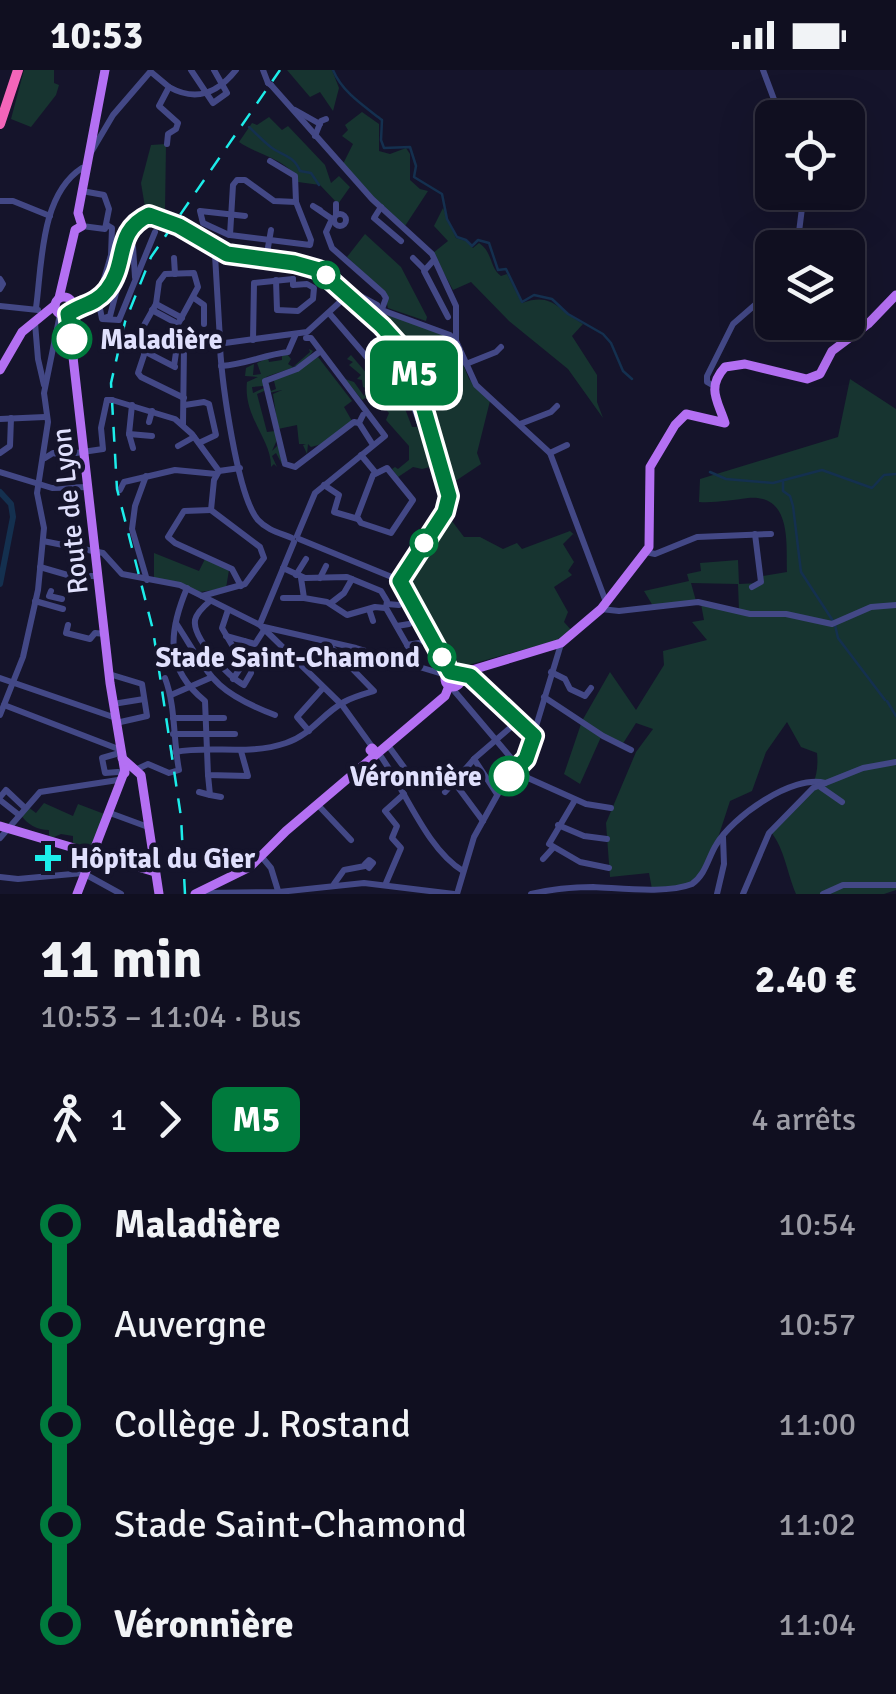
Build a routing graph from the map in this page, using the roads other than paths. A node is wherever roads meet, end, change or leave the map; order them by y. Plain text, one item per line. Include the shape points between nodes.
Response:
1 (16, 70) edge
2 (105, 70) edge
3 (192, 70) edge
4 (214, 70) edge
5 (236, 70) edge
6 (263, 70) edge
7 (762, 70) edge
8 (151, 71) edge
9 (223, 85) junction
10 (169, 87) junction
11 (206, 94) junction
12 (774, 100) edge
13 (293, 111) junction
14 (0, 115) edge
15 (0, 124) edge
16 (316, 136) junction
17 (168, 144) dead end
18 (270, 161) dead end
19 (86, 165) junction
20 (236, 173) dead end
21 (244, 180) junction
22 (82, 191) junction
23 (274, 201) junction
24 (1, 202) edge
25 (296, 202) junction
26 (336, 204) dead end
27 (381, 207) junction
28 (273, 210) dead end
29 (320, 210) dead end
30 (230, 213) junction
31 (50, 216) junction
32 (245, 216) dead end
33 (334, 217) junction
34 (79, 225) junction
35 (107, 226) junction
36 (271, 230) dead end
37 (155, 232) dead end
38 (230, 235) junction
39 (400, 241) dead end
40 (269, 242) junction
41 (133, 247) dead end
42 (220, 255) junction
43 (174, 258) dead end
44 (412, 258) dead end
45 (266, 259) junction
46 (434, 261) junction
47 (294, 263) junction
48 (424, 269) junction
49 (175, 274) junction
50 (136, 278) junction
51 (0, 279) edge
52 (293, 282) junction
53 (109, 283) junction
54 (276, 283) junction
55 (0, 288) edge
56 (348, 293) junction
57 (896, 295) edge
58 (98, 296) junction
59 (194, 298) junction
60 (755, 305) edge
61 (0, 306) edge
62 (64, 307) junction
63 (154, 307) junction
64 (368, 308) junction
65 (382, 309) junction
66 (328, 313) junction
67 (39, 316) junction
68 (448, 317) dead end
69 (101, 318) junction
70 (180, 321) junction
71 (204, 324) dead end
72 (301, 336) junction
73 (253, 340) junction
74 (456, 341) junction
75 (221, 343) junction
76 (373, 344) dead end
77 (180, 346) junction
78 (501, 347) dead end
79 (144, 350) junction
80 (4, 352) edge
81 (381, 354) junction
82 (320, 355) junction
83 (371, 362) junction
84 (175, 364) junction
85 (466, 364) junction
86 (221, 366) junction
87 (0, 370) edge
88 (184, 371) junction
89 (383, 382) dead end
90 (46, 386) junction
91 (714, 386) junction
92 (184, 402) junction
93 (132, 405) junction
94 (557, 406) dead end
95 (152, 411) junction
96 (11, 418) junction
97 (45, 418) junction
98 (364, 418) junction
99 (0, 419) edge
100 (149, 422) dead end
101 (183, 424) junction
102 (520, 424) junction
103 (129, 434) junction
104 (152, 436) dead end
105 (432, 437) junction
106 (196, 440) junction
107 (374, 442) junction
108 (178, 446) dead end
109 (567, 446) dead end
110 (6, 448) edge
111 (133, 448) dead end
112 (17, 452) dead end
113 (85, 452) junction
114 (550, 452) junction
115 (361, 455) junction
116 (44, 459) junction
117 (240, 468) junction
118 (0, 472) edge
119 (218, 472) junction
120 (375, 472) junction
121 (146, 476) junction
122 (33, 485) junction
123 (324, 485) junction
124 (89, 488) junction
125 (120, 490) dead end
126 (210, 510) junction
127 (358, 520) junction
128 (755, 534) junction
129 (772, 534) dead end
130 (296, 539) junction
131 (43, 541) junction
132 (96, 551) junction
133 (646, 552) junction
134 (306, 559) dead end
135 (326, 566) dead end
136 (40, 567) junction
137 (283, 568) junction
138 (56, 571) junction
139 (98, 576) junction
140 (298, 576) junction
141 (320, 578) junction
142 (147, 580) junction
143 (352, 580) junction
144 (400, 583) junction
145 (242, 586) junction
146 (752, 587) dead end
147 (187, 588) junction
148 (202, 596) junction
149 (282, 598) dead end
150 (304, 598) junction
151 (62, 599) dead end
152 (35, 601) junction
153 (210, 601) junction
154 (331, 603) junction
155 (896, 604) edge
156 (399, 605) dead end
157 (386, 606) junction
158 (63, 609) dead end
159 (370, 609) junction
160 (228, 610) junction
161 (605, 610) junction
162 (374, 621) dead end
163 (175, 622) junction
164 (409, 624) dead end
165 (396, 626) junction
166 (262, 627) junction
167 (66, 633) dead end
168 (105, 634) junction
169 (226, 636) junction
170 (244, 641) junction
171 (327, 642) junction
172 (420, 643) dead end
173 (561, 643) junction
174 (407, 644) junction
175 (236, 650) junction
176 (414, 664) junction
177 (552, 672) junction
178 (250, 673) dead end
179 (109, 674) junction
180 (231, 677) junction
181 (0, 678) edge
182 (165, 678) dead end
183 (210, 678) junction
184 (453, 678) junction
185 (13, 682) junction
186 (219, 685) junction
187 (188, 688) junction
188 (323, 688) junction
189 (592, 688) dead end
190 (172, 694) junction
191 (544, 697) junction
192 (144, 699) junction
193 (113, 704) junction
194 (340, 704) junction
195 (4, 705) junction
196 (274, 714) dead end
197 (0, 715) edge
198 (172, 718) junction
199 (206, 718) junction
200 (224, 718) dead end
201 (116, 721) junction
202 (518, 722) junction
203 (309, 732) junction
204 (173, 734) junction
205 (206, 734) junction
206 (235, 734) dead end
207 (534, 736) junction
208 (494, 741) junction
209 (205, 748) junction
210 (376, 750) junction
211 (631, 750) dead end
212 (174, 752) junction
213 (241, 752) junction
214 (474, 759) junction
215 (896, 762) edge
216 (125, 767) junction
217 (517, 768) junction
218 (406, 770) dead end
219 (208, 775) junction
220 (454, 782) junction
221 (821, 784) junction
222 (199, 792) dead end
223 (444, 792) dead end
224 (404, 794) junction
225 (497, 794) junction
226 (210, 795) junction
227 (221, 796) dead end
228 (0, 799) edge
229 (575, 800) junction
230 (842, 802) dead end
231 (317, 804) junction
232 (25, 808) junction
233 (611, 808) dead end
234 (110, 814) junction
235 (19, 815) junction
236 (483, 821) junction
237 (558, 825) junction
238 (4, 827) edge
239 (148, 827) junction
240 (722, 836) junction
241 (0, 838) edge
242 (606, 839) dead end
243 (351, 840) dead end
244 (552, 848) junction
245 (93, 854) junction
246 (261, 856) junction
247 (543, 859) dead end
248 (366, 866) dead end
249 (609, 868) dead end
250 (463, 871) junction
251 (155, 872) junction
252 (85, 874) junction
253 (0, 876) edge
254 (386, 883) dead end
255 (334, 884) junction
256 (896, 886) edge
257 (199, 892) edge
258 (618, 892) edge
259 (163, 893) edge
260 (279, 893) edge
261 (77, 894) edge
262 (121, 894) edge
263 (456, 894) edge
264 (531, 894) edge
265 (717, 894) edge
266 (743, 894) edge
267 (823, 894) edge

1 - 14 highway
1 - 15 highway
2 - 19 main road, Route de Lyon
3 - 11 street
4 - 9 street
5 - 9 street
6 - 13 street
7 - 12 street
8 - 10 street
8 - 19 street via 113,115
9 - 11 street via 227,94 214,103
10 - 11 street via 188,96
10 - 17 street via 158,104 178,123
13 - 16 street
13 - 16 street via 323,121
16 - 27 street
18 - 25 street via 296,176
19 - 22 main road, Route de Lyon
19 - 31 street via 72,176
20 - 21 street
21 - 23 street
21 - 30 street via 234,183
22 - 34 main road, Route de Lyon
22 - 35 street via 105,197
23 - 25 street
23 - 28 street
24 - 31 street
25 - 40 street via 310,245
26 - 33 street
27 - 39 street via 374,218
27 - 46 street
29 - 33 street
30 - 32 street
30 - 38 street
30 - 38 street via 200,211 203,223
31 - 67 street
33 - 65 street via 326,230 330,244 383,293
34 - 35 street
34 - 62 main road, Route de Lyon
35 - 53 street
36 - 40 street
37 - 50 street
38 - 40 street
40 - 45 street
41 - 50 street
42 - 45 street
42 - 53 street, bridge via 179,226 149,215 127,228
42 - 75 street
43 - 49 street
44 - 48 street
45 - 47 street
46 - 48 street
46 - 74 street via 456,306
47 - 52 street
47 - 56 street via 319,270
48 - 68 street
49 - 59 street via 196,274
49 - 63 street via 162,276
50 - 69 street via 119,320
51 - 55 street
52 - 54 street
52 - 54 street via 314,288 313,299 298,312 276,310
53 - 58 street
53 - 69 street via 118,287 110,314
54 - 73 street via 254,283
56 - 64 street
56 - 65 street
56 - 66 street
57 - 91 main road via 832,351 814,378 745,364 724,367
58 - 62 street
58 - 69 street
59 - 70 street
59 - 71 street via 204,305
60 - 91 street via 733,324 706,376
61 - 67 street
62 - 67 main road
62 - 90 street
62 - 113 main road, Route de Lyon
63 - 70 street
63 - 79 street via 143,327
64 - 65 street
64 - 105 street via 409,360
65 - 74 street
66 - 72 street
66 - 83 street
67 - 80 main road
67 - 90 street via 38,360
70 - 77 street
72 - 73 street
72 - 82 street via 311,338
72 - 86 street via 288,352
73 - 75 street
74 - 85 street
75 - 77 street
75 - 86 street
76 - 81 street
77 - 84 street
77 - 88 street
78 - 85 street
79 - 84 street
79 - 92 street via 139,376
80 - 87 main road
81 - 83 street
81 - 105 street via 407,385
82 - 98 street
82 - 98 street via 265,381 286,466 300,464
83 - 89 street
84 - 88 street
85 - 102 street via 478,387
86 - 117 street
88 - 92 street
90 - 97 street
91 - 133 main road via 725,423 686,414 650,467
92 - 101 street
92 - 106 street via 209,404 216,436
93 - 95 street
93 - 103 street
93 - 113 street via 110,400 101,428 104,447
94 - 102 street
95 - 100 street
95 - 101 street
96 - 97 street
96 - 99 street
96 - 110 street
97 - 116 street
98 - 107 street
98 - 107 street via 386,434
101 - 106 street
102 - 114 street
103 - 104 street
103 - 111 street
105 - 144 street via 448,503
106 - 108 street
106 - 119 street
107 - 115 street
109 - 114 street
110 - 112 street
113 - 116 street
113 - 124 main road, Route de Lyon
114 - 161 street
115 - 120 street
115 - 123 street
116 - 122 street
117 - 119 street
117 - 130 street via 256,518
118 - 122 street
119 - 121 street
119 - 126 street
120 - 127 street
120 - 127 street via 390,470 412,503 391,533
121 - 125 street via 122,483
121 - 142 street via 132,534
122 - 124 street
122 - 131 street
123 - 127 street via 338,495 334,512
123 - 130 street
124 - 132 main road, Route de Lyon
126 - 145 street via 263,550 263,560
126 - 145 street via 182,513 168,538 232,570
128 - 129 street
128 - 133 street via 697,538
128 - 146 street via 762,582
130 - 137 street
130 - 144 street
131 - 132 street
131 - 136 street
132 - 139 main road, Route de Lyon
132 - 142 street via 109,556 120,573
133 - 161 main road
134 - 140 street
135 - 141 street
136 - 138 street
136 - 152 street
137 - 140 street
137 - 166 street
138 - 139 street
138 - 151 street via 49,596
139 - 168 main road, Route de Lyon
140 - 141 street
140 - 150 street
141 - 143 street
142 - 147 street
143 - 154 street
143 - 157 street via 381,591
144 - 184 street
145 - 148 street
147 - 148 street
147 - 163 street
148 - 153 street
149 - 150 street
150 - 154 street
152 - 158 street
152 - 185 street
153 - 160 street
153 - 180 street via 195,626
154 - 159 street via 350,616
155 - 161 street via 832,624 698,602
156 - 157 street
157 - 159 street
157 - 165 street
159 - 162 street
160 - 166 street
160 - 169 street
161 - 173 main road
163 - 183 street
163 - 187 street via 171,640
164 - 165 street
165 - 174 street
166 - 170 street via 255,644
166 - 171 street
166 - 188 street
167 - 168 street via 90,639
168 - 179 main road, Route de Lyon
169 - 170 street
169 - 175 street
170 - 175 street
171 - 176 street
171 - 194 street via 375,691
172 - 174 street
173 - 177 street
173 - 184 main road
174 - 176 street
175 - 180 street via 243,664
176 - 184 street
177 - 189 street via 584,696
177 - 191 street
178 - 180 street via 244,685
179 - 192 street via 142,684
179 - 193 main road, Route de Lyon
180 - 186 street
181 - 185 street
182 - 190 street
183 - 186 street
183 - 187 street
184 - 202 street via 475,680
184 - 208 street
184 - 210 main road via 445,696
185 - 195 street
185 - 201 street
186 - 196 street
187 - 190 street
187 - 199 street via 205,700
188 - 194 street
188 - 203 street via 297,717
190 - 198 street
191 - 207 street
191 - 211 street
192 - 193 street
192 - 201 street via 147,717
193 - 201 main road, Route de Lyon
194 - 203 street
194 - 210 street
195 - 197 street
195 - 216 street
198 - 199 street
198 - 204 street
199 - 200 street
199 - 205 street
201 - 216 main road, Route de Lyon
202 - 207 street
202 - 208 street
203 - 213 street
204 - 205 street
204 - 212 street
205 - 206 street
205 - 209 street
207 - 217 street
208 - 214 street
208 - 217 street
209 - 212 street
209 - 213 street
209 - 219 street
210 - 218 street
210 - 224 street
210 - 231 main road
212 - 216 street via 178,772 148,764
213 - 219 street via 248,776
214 - 220 street
214 - 225 street
215 - 221 street
216 - 232 street via 40,792
216 - 234 main road
216 - 239 main road, Route de Lyon
217 - 225 street
217 - 229 street
219 - 226 street
220 - 223 street
220 - 236 street
221 - 230 street
221 - 240 street via 798,782 739,817
221 - 266 street via 768,833
222 - 226 street
224 - 250 street
224 - 254 street via 385,812 397,826 390,836 401,848
225 - 236 street
226 - 227 street
228 - 232 street via 6,790
228 - 235 street
229 - 233 street
229 - 237 street
231 - 243 street
231 - 246 main road
232 - 235 street
234 - 239 street
234 - 245 main road
235 - 238 street
236 - 250 street
237 - 242 street
237 - 244 street
238 - 241 street
238 - 245 main road
239 - 251 main road, Route de Lyon
240 - 258 street via 686,887
240 - 265 street
244 - 247 street
244 - 249 street
245 - 251 main road
245 - 252 main road
246 - 257 main road
246 - 260 street
248 - 255 street via 344,870
250 - 263 street
251 - 259 main road, Route de Lyon
252 - 253 street
252 - 261 main road
252 - 262 street
255 - 260 street
255 - 263 street
256 - 267 street via 842,885
257 - 260 street
258 - 264 street via 565,888

